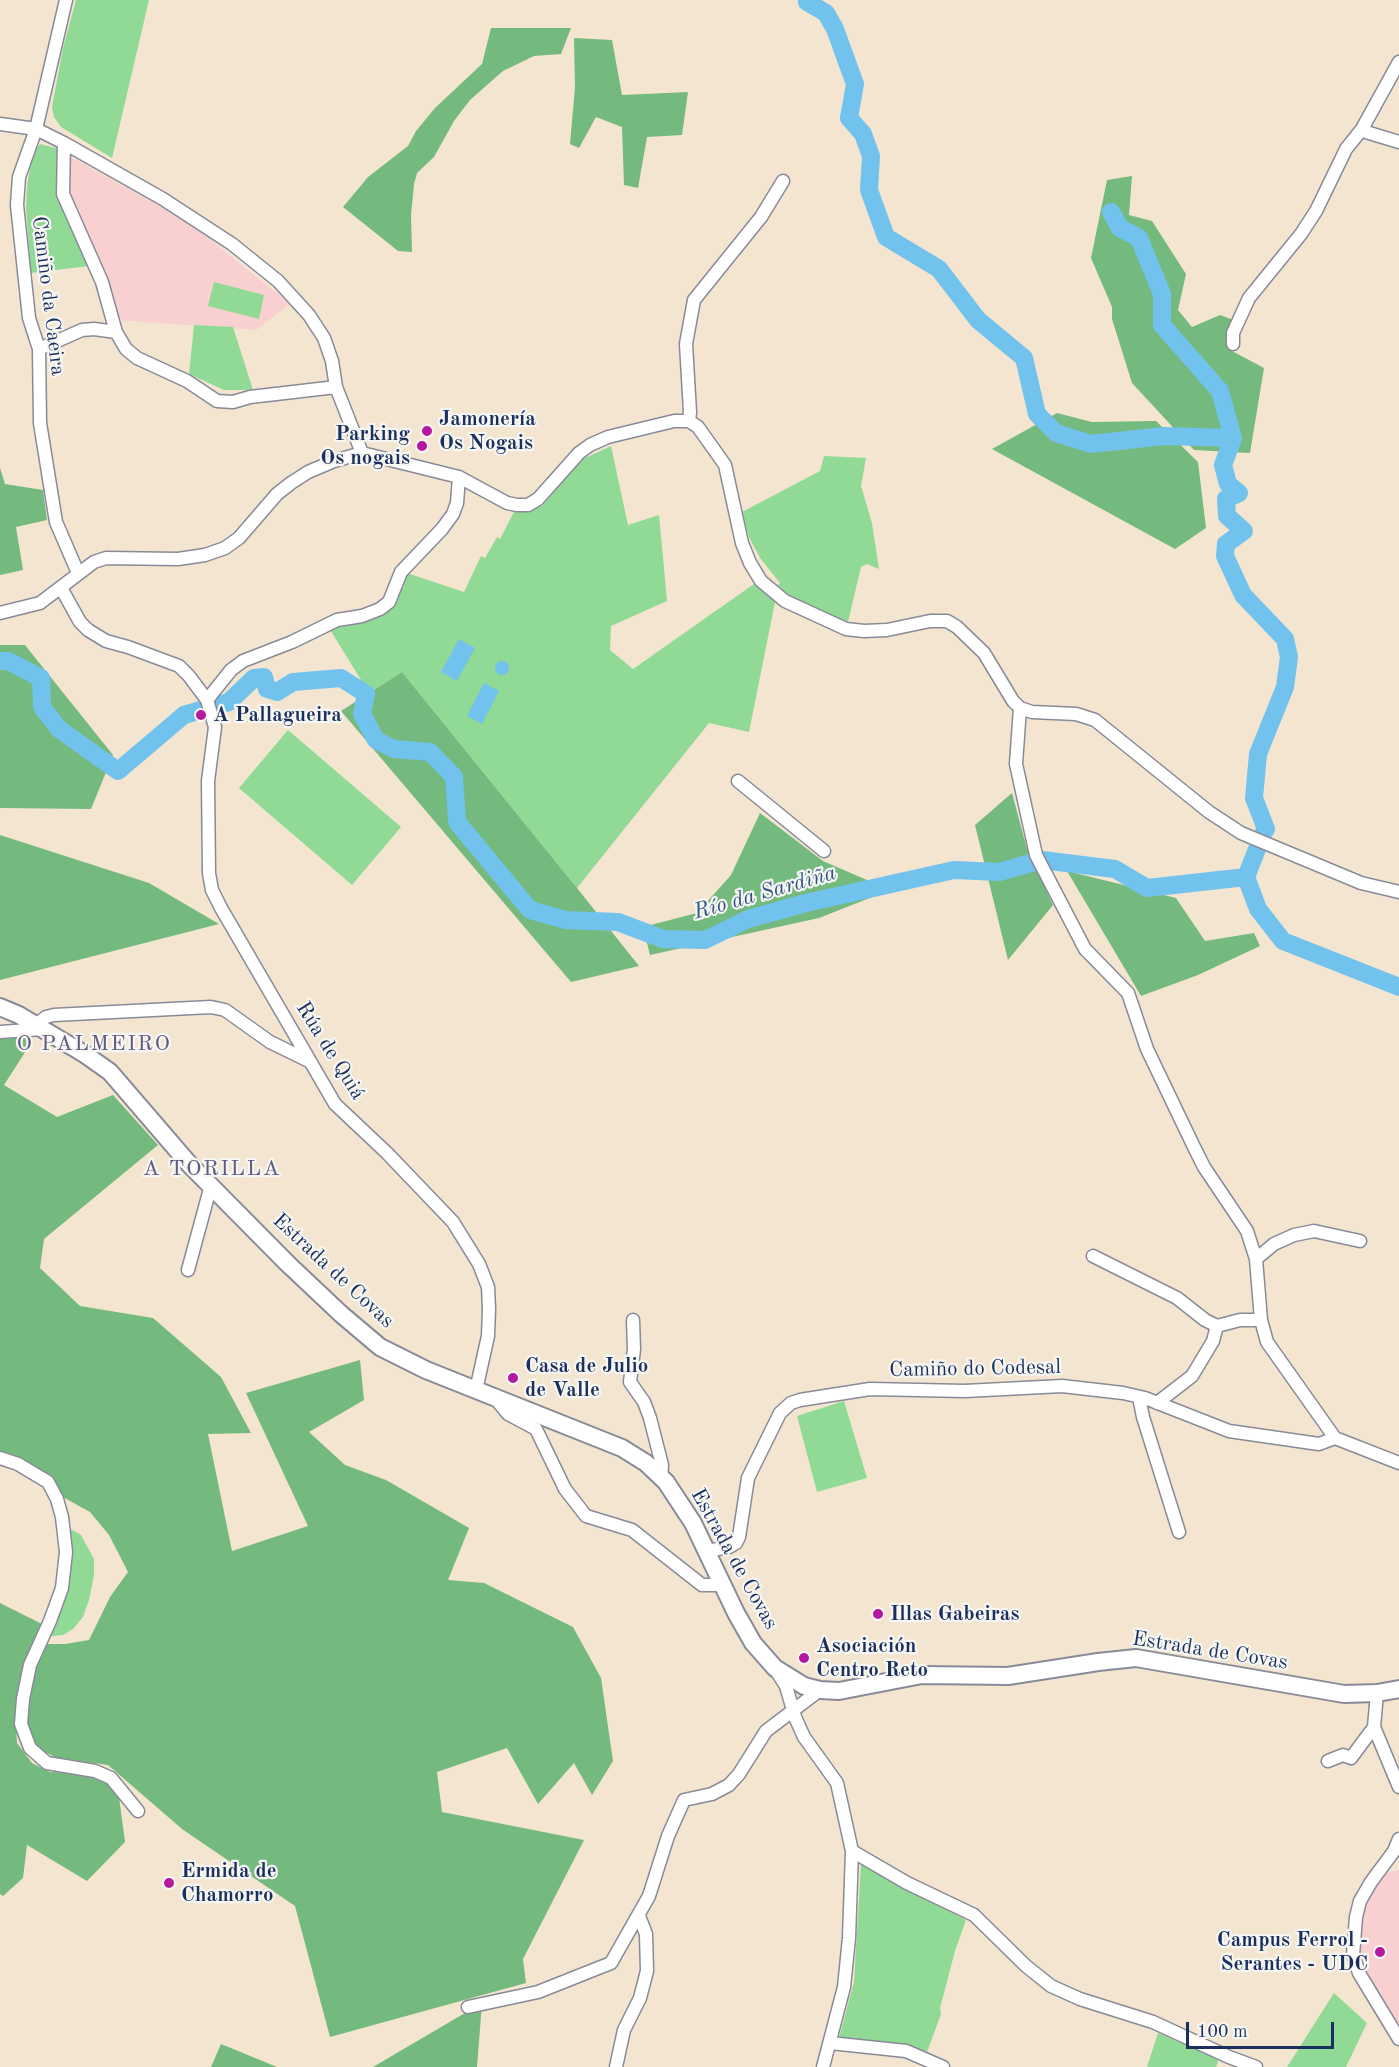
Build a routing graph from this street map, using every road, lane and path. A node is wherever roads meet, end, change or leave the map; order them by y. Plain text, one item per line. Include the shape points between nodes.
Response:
1 (66, 0) edge
2 (1399, 62) edge
3 (0, 124) edge
4 (36, 129) junction
5 (1362, 129) junction
6 (1399, 142) edge
7 (64, 143) junction
8 (783, 181) dead end
9 (116, 332) junction
10 (1233, 344) dead end
11 (39, 349) junction
12 (336, 387) junction
13 (688, 421) junction
14 (362, 453) junction
15 (459, 477) junction
16 (78, 573) junction
17 (61, 588) junction
18 (0, 613) edge
19 (207, 700) junction
20 (1020, 708) junction
21 (738, 781) dead end
22 (824, 851) dead end
23 (1399, 892) edge
24 (0, 1007) edge
25 (39, 1027) junction
26 (0, 1032) edge
27 (309, 1061) junction
28 (211, 1185) junction
29 (1360, 1241) dead end
30 (1093, 1256) dead end
31 (1256, 1259) junction
32 (188, 1270) dead end
33 (633, 1320) dead end
34 (1261, 1320) junction
35 (1217, 1326) junction
36 (476, 1390) junction
37 (494, 1397) junction
38 (1139, 1397) junction
39 (1157, 1403) junction
40 (1335, 1438) junction
41 (0, 1458) edge
42 (1399, 1463) edge
43 (661, 1478) junction
44 (1179, 1532) dead end
45 (707, 1551) junction
46 (723, 1585) junction
47 (775, 1668) junction
48 (807, 1687) junction
49 (1399, 1689) edge
50 (1377, 1693) junction
51 (793, 1712) junction
52 (1374, 1727) junction
53 (1328, 1761) dead end
54 (1399, 1787) edge
55 (138, 1811) dead end
56 (1399, 1839) edge
57 (852, 1851) junction
58 (639, 1916) junction
59 (468, 2007) dead end
60 (1399, 2039) edge
61 (830, 2043) junction
62 (1228, 2064) edge
63 (616, 2067) edge
64 (823, 2067) edge
65 (944, 2067) edge
66 (1256, 2067) edge

1 - 4 street, Camiño da Caeira
2 - 5 street
3 - 4 street
4 - 7 street
4 - 11 street, Camiño da Caeira via 19,177 17,205 28,318
5 - 6 street
5 - 10 street via 1346,149 1311,219 1249,298 1233,333
7 - 9 street via 63,194 102,282
7 - 12 street via 183,212 278,281 324,338
8 - 13 street via 761,217 694,300 686,344
9 - 11 street via 82,330
9 - 12 street via 137,358 187,381 217,401
11 - 16 street, Camiño da Caeira via 40,423 56,522
12 - 14 street
13 - 15 street via 608,437 590,445 528,505 507,503
13 - 20 street via 698,427 725,465 742,543 761,581 775,594 846,629 888,630 946,621 984,653
14 - 15 street
14 - 16 street via 333,461 291,483 225,548 178,559 106,558
15 - 19 street via 453,514 401,572 389,602 363,616 337,620 243,661
16 - 17 street
17 - 18 street via 40,603
17 - 19 street via 88,630 106,641 179,666
19 - 27 street, Rúa de Quiá via 215,727 208,781 212,890
20 - 23 street via 1095,720 1241,833 1361,883
20 - 31 street via 1016,764 1036,855 1085,950 1128,993 1147,1049 1193,1145 1247,1231
21 - 22 street
24 - 25 main road, Estrada de Covas
25 - 26 street
25 - 27 street via 46,1017 54,1015 211,1007 225,1010 270,1042
25 - 28 main road, Estrada de Covas via 110,1072
27 - 36 street, Rúa de Quiá via 335,1104 453,1222 479,1264 488,1287 488,1327
28 - 32 street
28 - 36 main road, Estrada de Covas via 341,1314 381,1347
29 - 31 street via 1314,1231 1274,1244
30 - 35 street via 1177,1298
31 - 34 street
33 - 43 street via 630,1382 650,1418 662,1465
34 - 35 street
34 - 40 street via 1267,1342
35 - 39 street via 1213,1341 1192,1376
36 - 37 main road, Estrada de Covas
37 - 43 main road, Estrada de Covas via 622,1448 646,1462
37 - 46 street via 508,1414 536,1429 565,1489 586,1516 632,1530 702,1585
38 - 39 street, Camiño do Codesal
38 - 44 street
38 - 45 street, Camiño do Codesal via 1062,1386 965,1391 870,1389 791,1403 773,1425 748,1478 736,1543
39 - 40 street, Camiño do Codesal via 1229,1431 1320,1444
40 - 42 street
41 - 55 street via 48,1482 62,1517 66,1552 62,1588 30,1665 21,1725 30,1748 47,1763 96,1771 111,1778
43 - 45 main road, Estrada de Covas via 693,1523
45 - 46 main road, Estrada de Covas
46 - 47 main road, Estrada de Covas via 753,1642
47 - 48 main road, Estrada de Covas
47 - 51 street via 786,1686
48 - 50 main road, Estrada de Covas via 839,1691 921,1675 1008,1676 1136,1658 1326,1692
48 - 51 street
48 - 51 street via 793,1693
49 - 50 main road, Estrada de Covas
50 - 52 street
51 - 57 street via 804,1737 837,1783
51 - 58 street via 766,1731 729,1785 712,1794 684,1800
52 - 53 street via 1350,1758 1343,1755
52 - 54 street
56 - 60 street via 1360,1901 1353,1955 1359,1973
57 - 61 street via 844,1987
57 - 62 street via 974,1915 1051,1986 1153,2022
58 - 59 street via 610,1963 538,1992
58 - 63 street via 646,1934 647,1971 640,1998 624,2030
61 - 64 street
61 - 65 street via 906,2051
62 - 66 street

